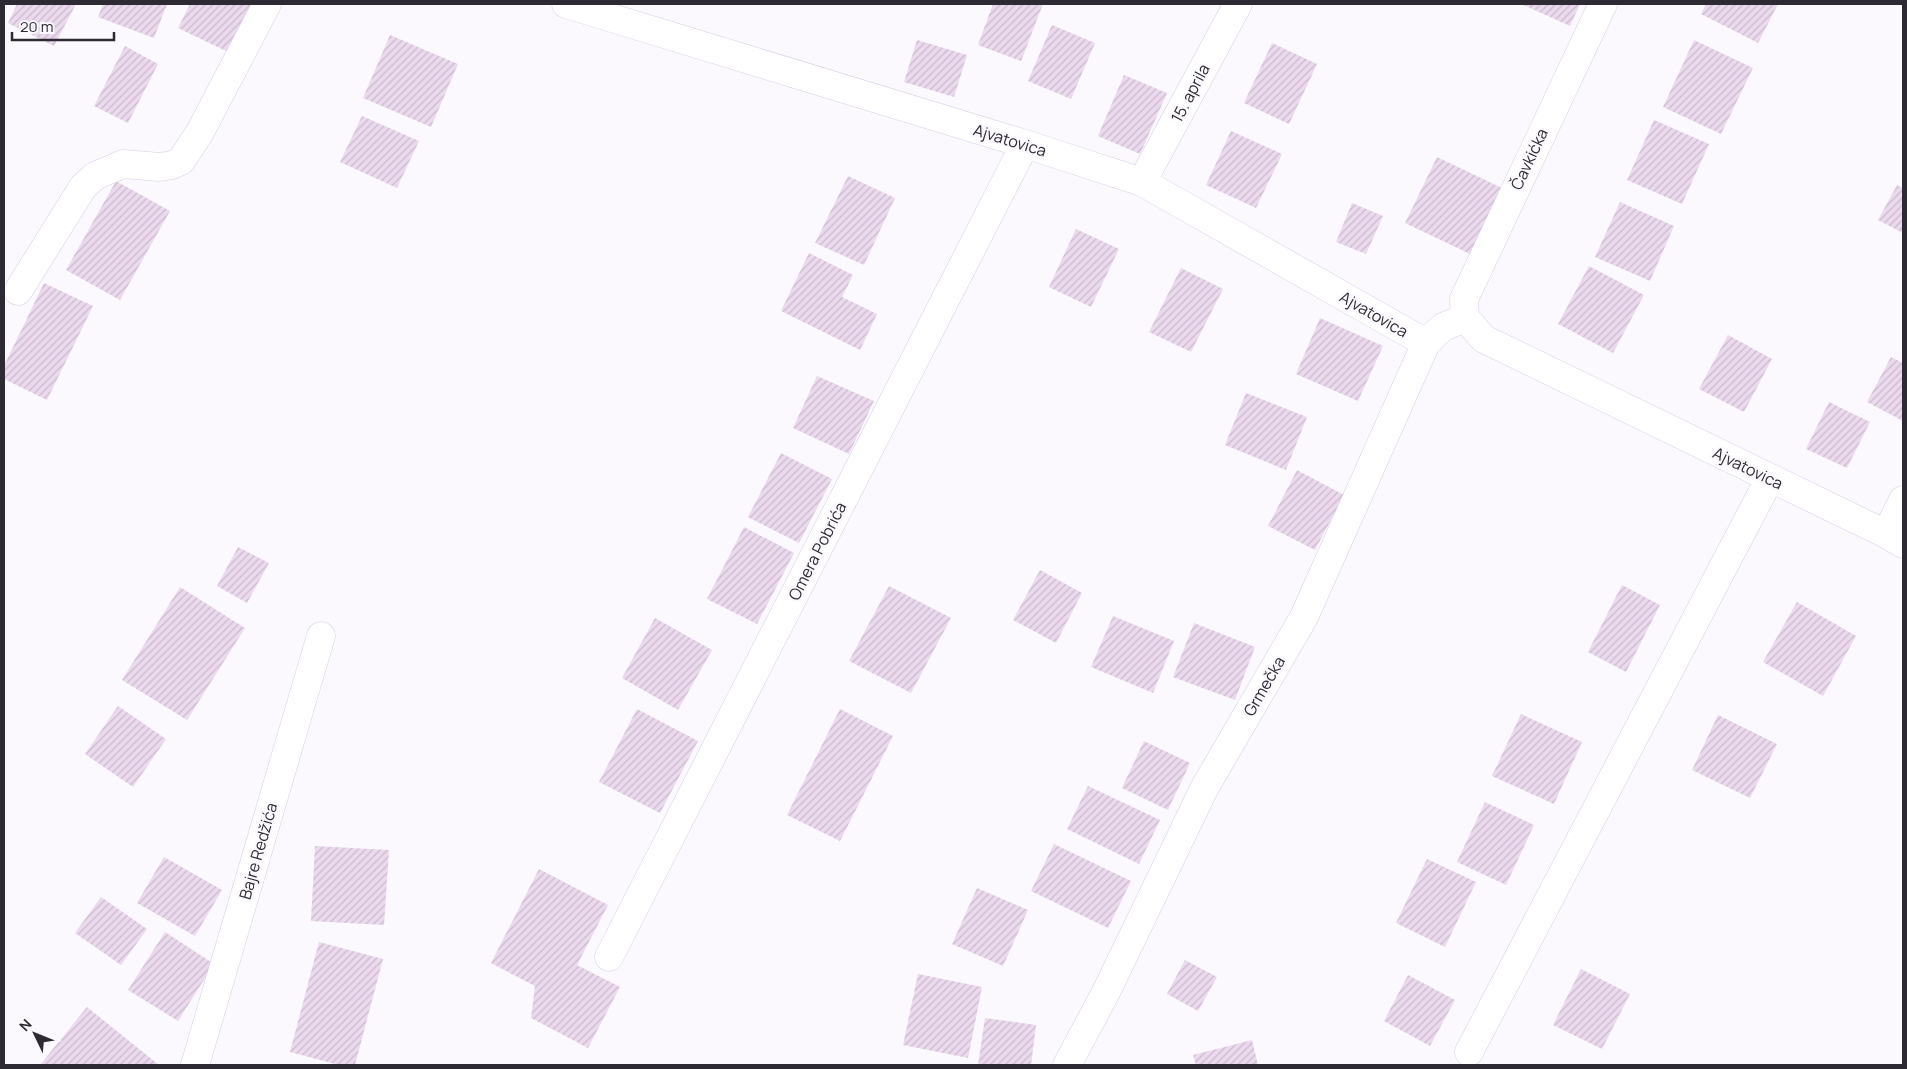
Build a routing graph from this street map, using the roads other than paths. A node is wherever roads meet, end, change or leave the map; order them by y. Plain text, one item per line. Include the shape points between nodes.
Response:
1 (267, 4) edge
2 (566, 4) edge
3 (1238, 4) edge
4 (1603, 4) edge
5 (1025, 144) junction
6 (1142, 182) junction
7 (18, 291) dead end
8 (1465, 318) junction
9 (1426, 343) junction
10 (1770, 478) junction
11 (1903, 500) edge
12 (1895, 539) edge
13 (321, 636) dead end
14 (609, 957) dead end
15 (1469, 1052) dead end
16 (195, 1065) edge
17 (1067, 1065) edge

1 - 7 street via 200,132 181,161 160,167 124,164 95,176 83,187
2 - 5 street, Ajvatovica
3 - 6 street, 15. aprila
4 - 8 street, Čavkićka via 1464,299
5 - 6 street, Ajvatovica
5 - 14 street, Omera Pobrića
6 - 9 street, Ajvatovica
8 - 9 street, Grmečka via 1443,327
8 - 10 street, Ajvatovica via 1484,339
9 - 17 street, Grmečka via 1304,617 1205,787
10 - 12 street, Ajvatovica
10 - 15 street
11 - 12 street
13 - 16 street, Bajre Redžića

